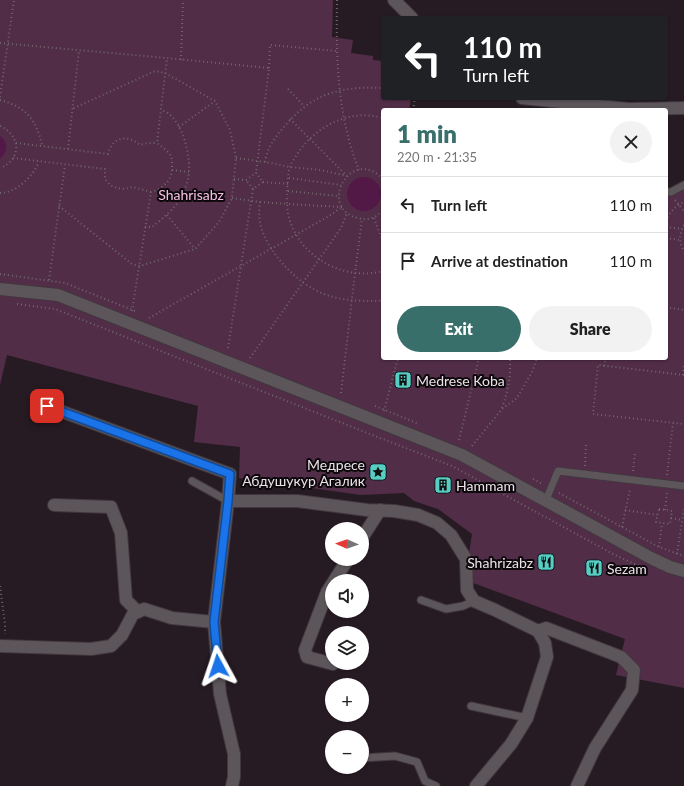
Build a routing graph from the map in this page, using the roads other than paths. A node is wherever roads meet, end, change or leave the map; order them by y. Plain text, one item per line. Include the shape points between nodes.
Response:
1 (394, 0) edge
2 (410, 16) edge
3 (542, 100) edge
4 (620, 108) edge
5 (668, 108) edge
6 (684, 108) edge
7 (684, 185) edge
8 (669, 192) edge
9 (0, 289) edge
10 (47, 406) dead end
11 (192, 481) dead end
12 (684, 486) edge
13 (546, 500) junction
14 (228, 501) junction
15 (54, 505) dead end
16 (380, 510) junction
17 (369, 527) edge
18 (684, 571) edge
19 (325, 595) edge
20 (421, 600) dead end
21 (474, 601) junction
22 (138, 612) junction
23 (214, 622) junction
24 (538, 631) junction
25 (3, 646) edge
26 (325, 662) edge
27 (471, 706) dead end
28 (527, 718) junction
29 (369, 758) edge
30 (232, 786) edge
31 (436, 786) edge
32 (476, 786) edge
33 (577, 786) edge

1 - 2 street
3 - 4 street
5 - 6 street
7 - 8 lane
9 - 13 street via 58,295 456,453
10 - 14 street via 230,474
11 - 14 lane
12 - 13 lane via 558,471
13 - 18 street via 651,558
14 - 16 street via 297,501
14 - 23 street
15 - 22 street via 110,507 121,533 126,600
16 - 17 street
16 - 21 street via 418,515 437,522 451,535 466,559 467,590
19 - 26 street via 305,650 307,657
20 - 21 lane via 446,609
21 - 24 street
22 - 23 street via 144,609 172,618
22 - 25 street via 133,614 122,635 111,646 91,649
23 - 30 street via 220,694 234,754
24 - 28 street via 546,643 547,657
24 - 33 street via 546,628 615,654 634,670 632,690 595,748
27 - 28 lane
28 - 32 street via 511,744
29 - 31 lane via 395,756 417,762 425,781

